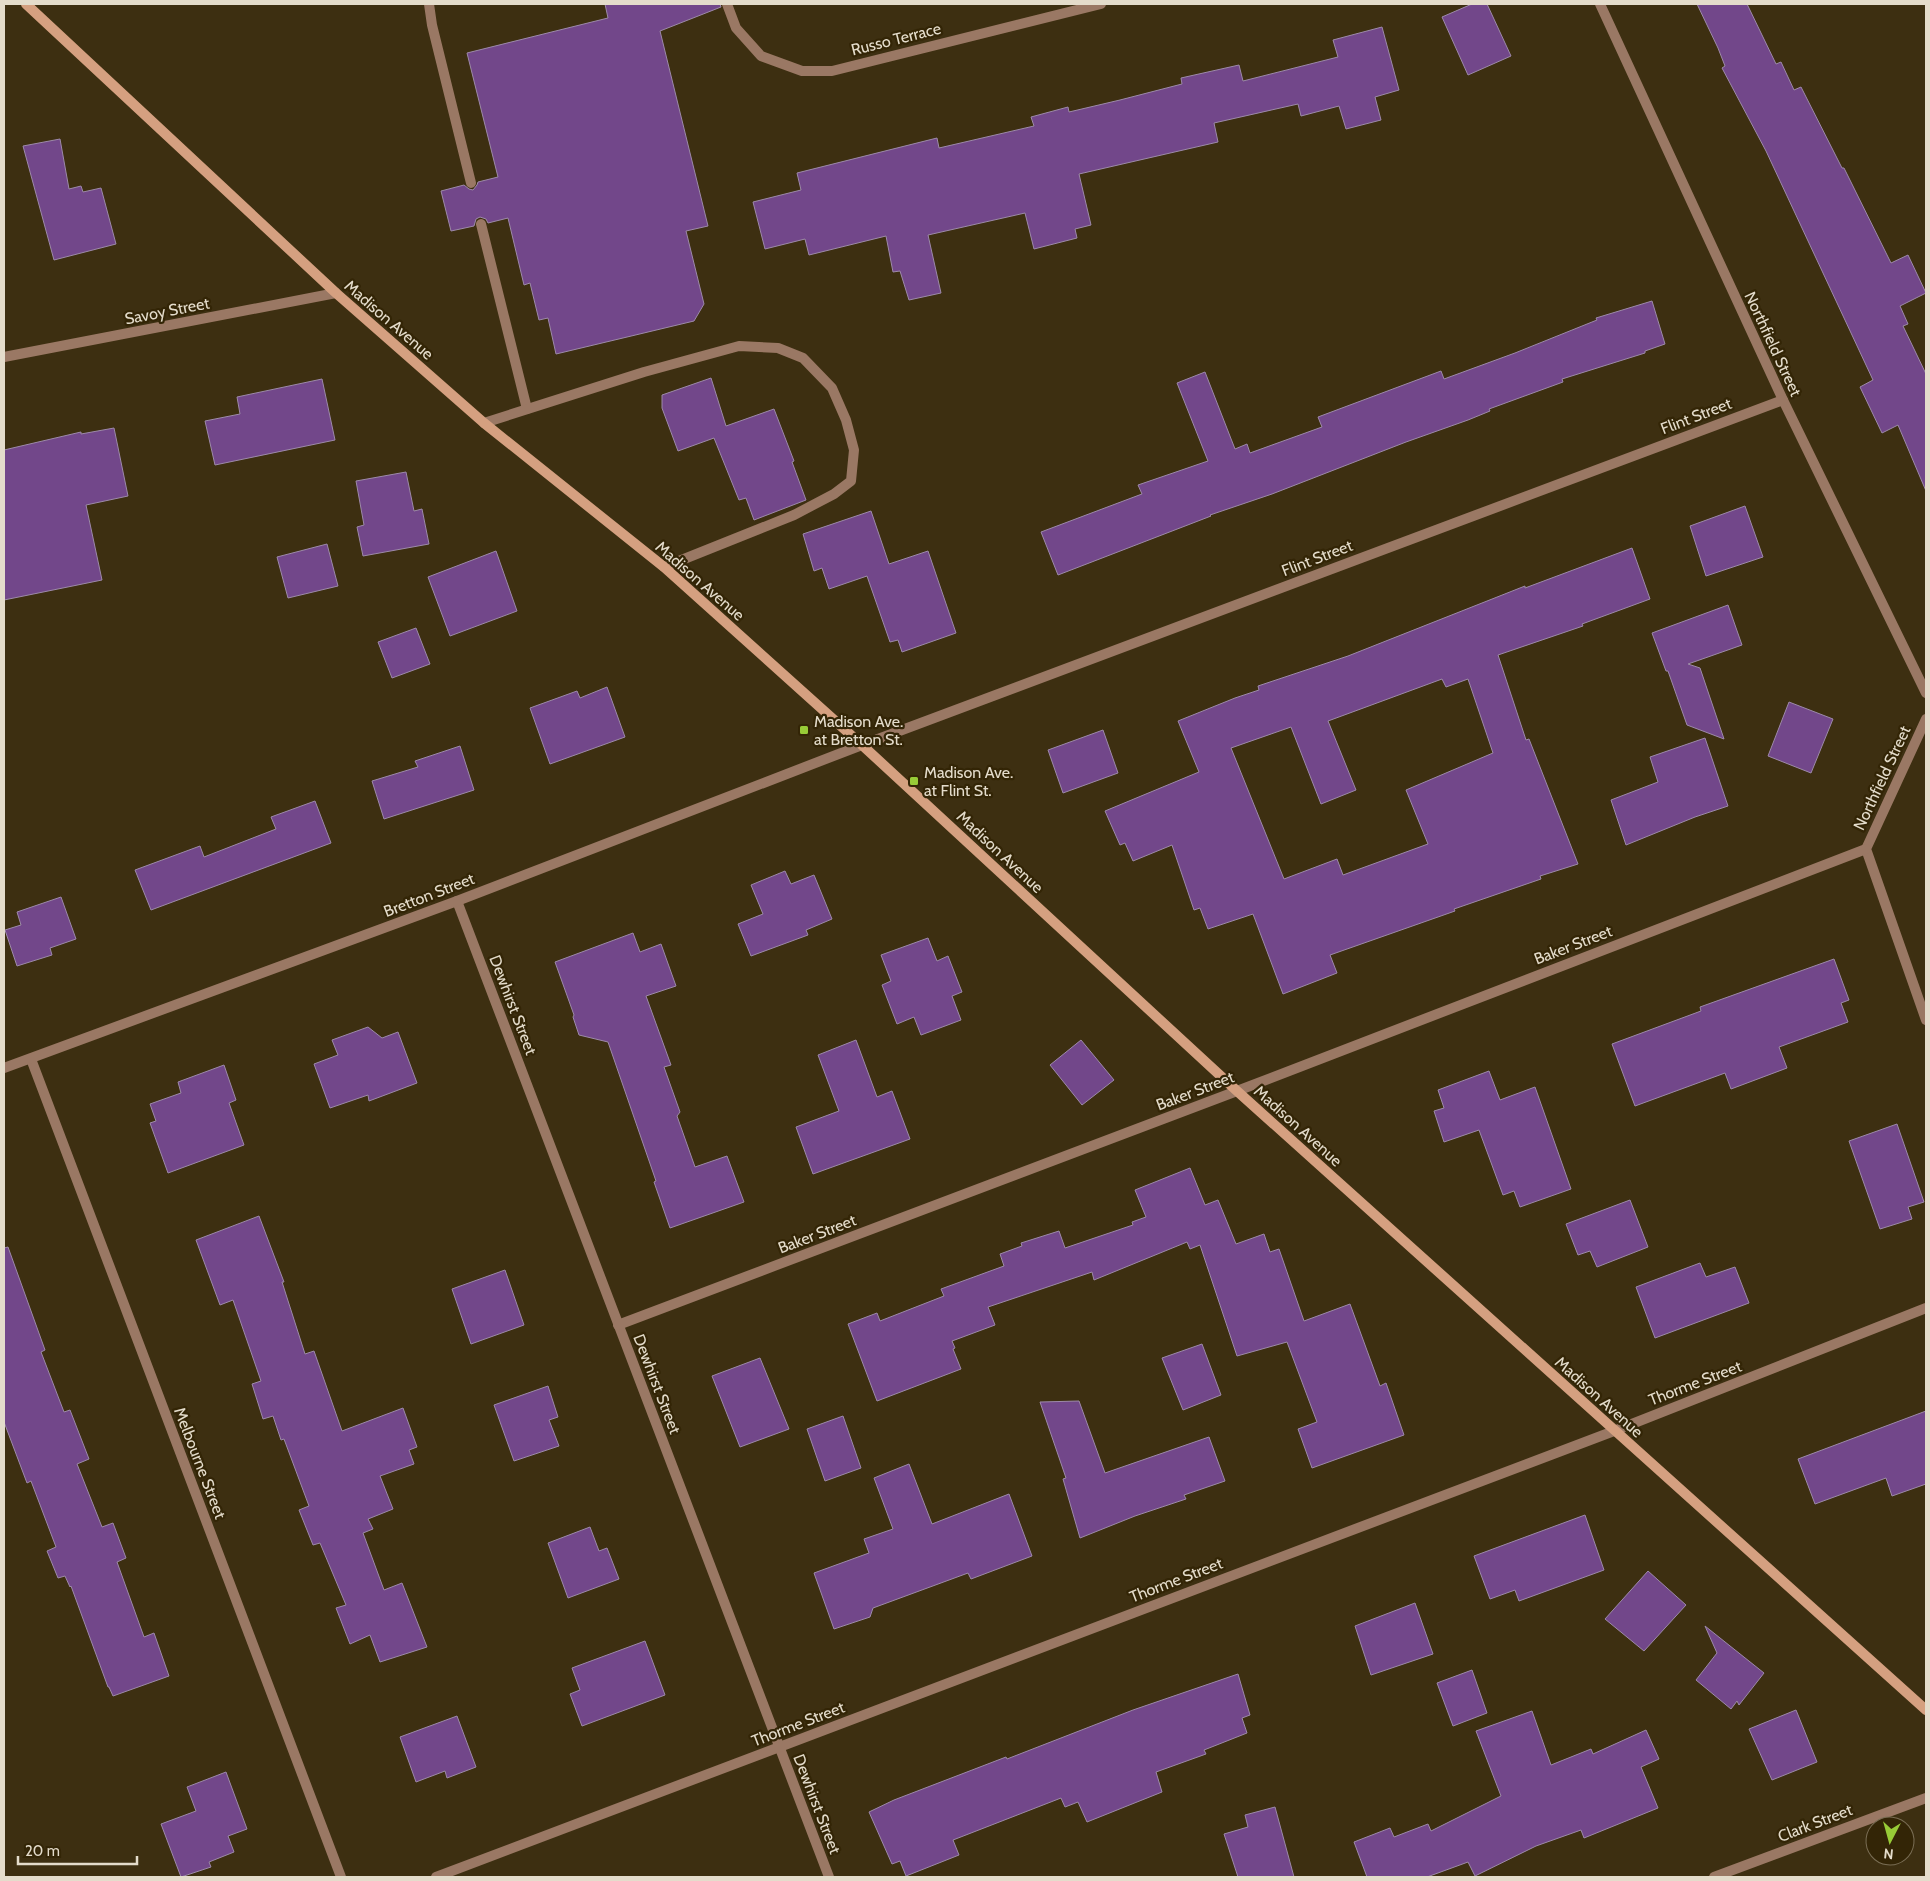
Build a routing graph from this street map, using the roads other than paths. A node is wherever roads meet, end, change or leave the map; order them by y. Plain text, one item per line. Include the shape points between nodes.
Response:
1 (26, 4) edge
2 (430, 4) edge
3 (727, 4) edge
4 (1101, 4) edge
5 (1600, 4) edge
6 (471, 183) dead end
7 (481, 224) dead end
8 (336, 294) junction
9 (4, 357) edge
10 (1783, 400) junction
11 (526, 409) junction
12 (484, 423) junction
13 (664, 567) junction
14 (1926, 693) edge
15 (1926, 719) edge
16 (862, 745) junction
17 (1866, 849) junction
18 (457, 901) junction
19 (1926, 1020) edge
20 (31, 1059) junction
21 (4, 1068) edge
22 (1237, 1091) junction
23 (1926, 1308) edge
24 (618, 1325) junction
25 (1614, 1431) junction
26 (1926, 1710) edge
27 (780, 1747) junction
28 (1926, 1798) edge
29 (341, 1877) edge
30 (436, 1877) edge
31 (829, 1877) edge
32 (1714, 1877) edge

1 - 8 main road, Madison Avenue
2 - 6 street via 432,25
3 - 4 street, Russo Terrace via 736,28 761,56 802,70 832,71
5 - 10 street, Northfield Street
7 - 11 street
8 - 9 street, Savoy Street
8 - 12 main road, Madison Avenue
10 - 14 street, Northfield Street
10 - 16 street, Flint Street
11 - 12 street
11 - 13 street via 739,346 778,348 803,358 832,388 854,450 850,481 834,494 794,514
12 - 13 main road, Madison Avenue
13 - 16 main road, Madison Avenue
15 - 17 street, Northfield Street
16 - 18 street, Bretton Street
16 - 22 main road, Madison Avenue
17 - 19 street, Northfield Street
17 - 22 street, Baker Street
18 - 20 street, Bretton Street
18 - 24 street, Dewhirst Street
20 - 21 street, Bretton Street
20 - 29 street, Melbourne Street
22 - 24 street, Baker Street
22 - 25 main road, Madison Avenue
23 - 25 street, Thorme Street
24 - 27 street, Dewhirst Street
25 - 26 main road, Madison Avenue
25 - 27 street, Thorme Street
27 - 30 street, Thorme Street
27 - 31 street, Dewhirst Street
28 - 32 street, Clark Street

